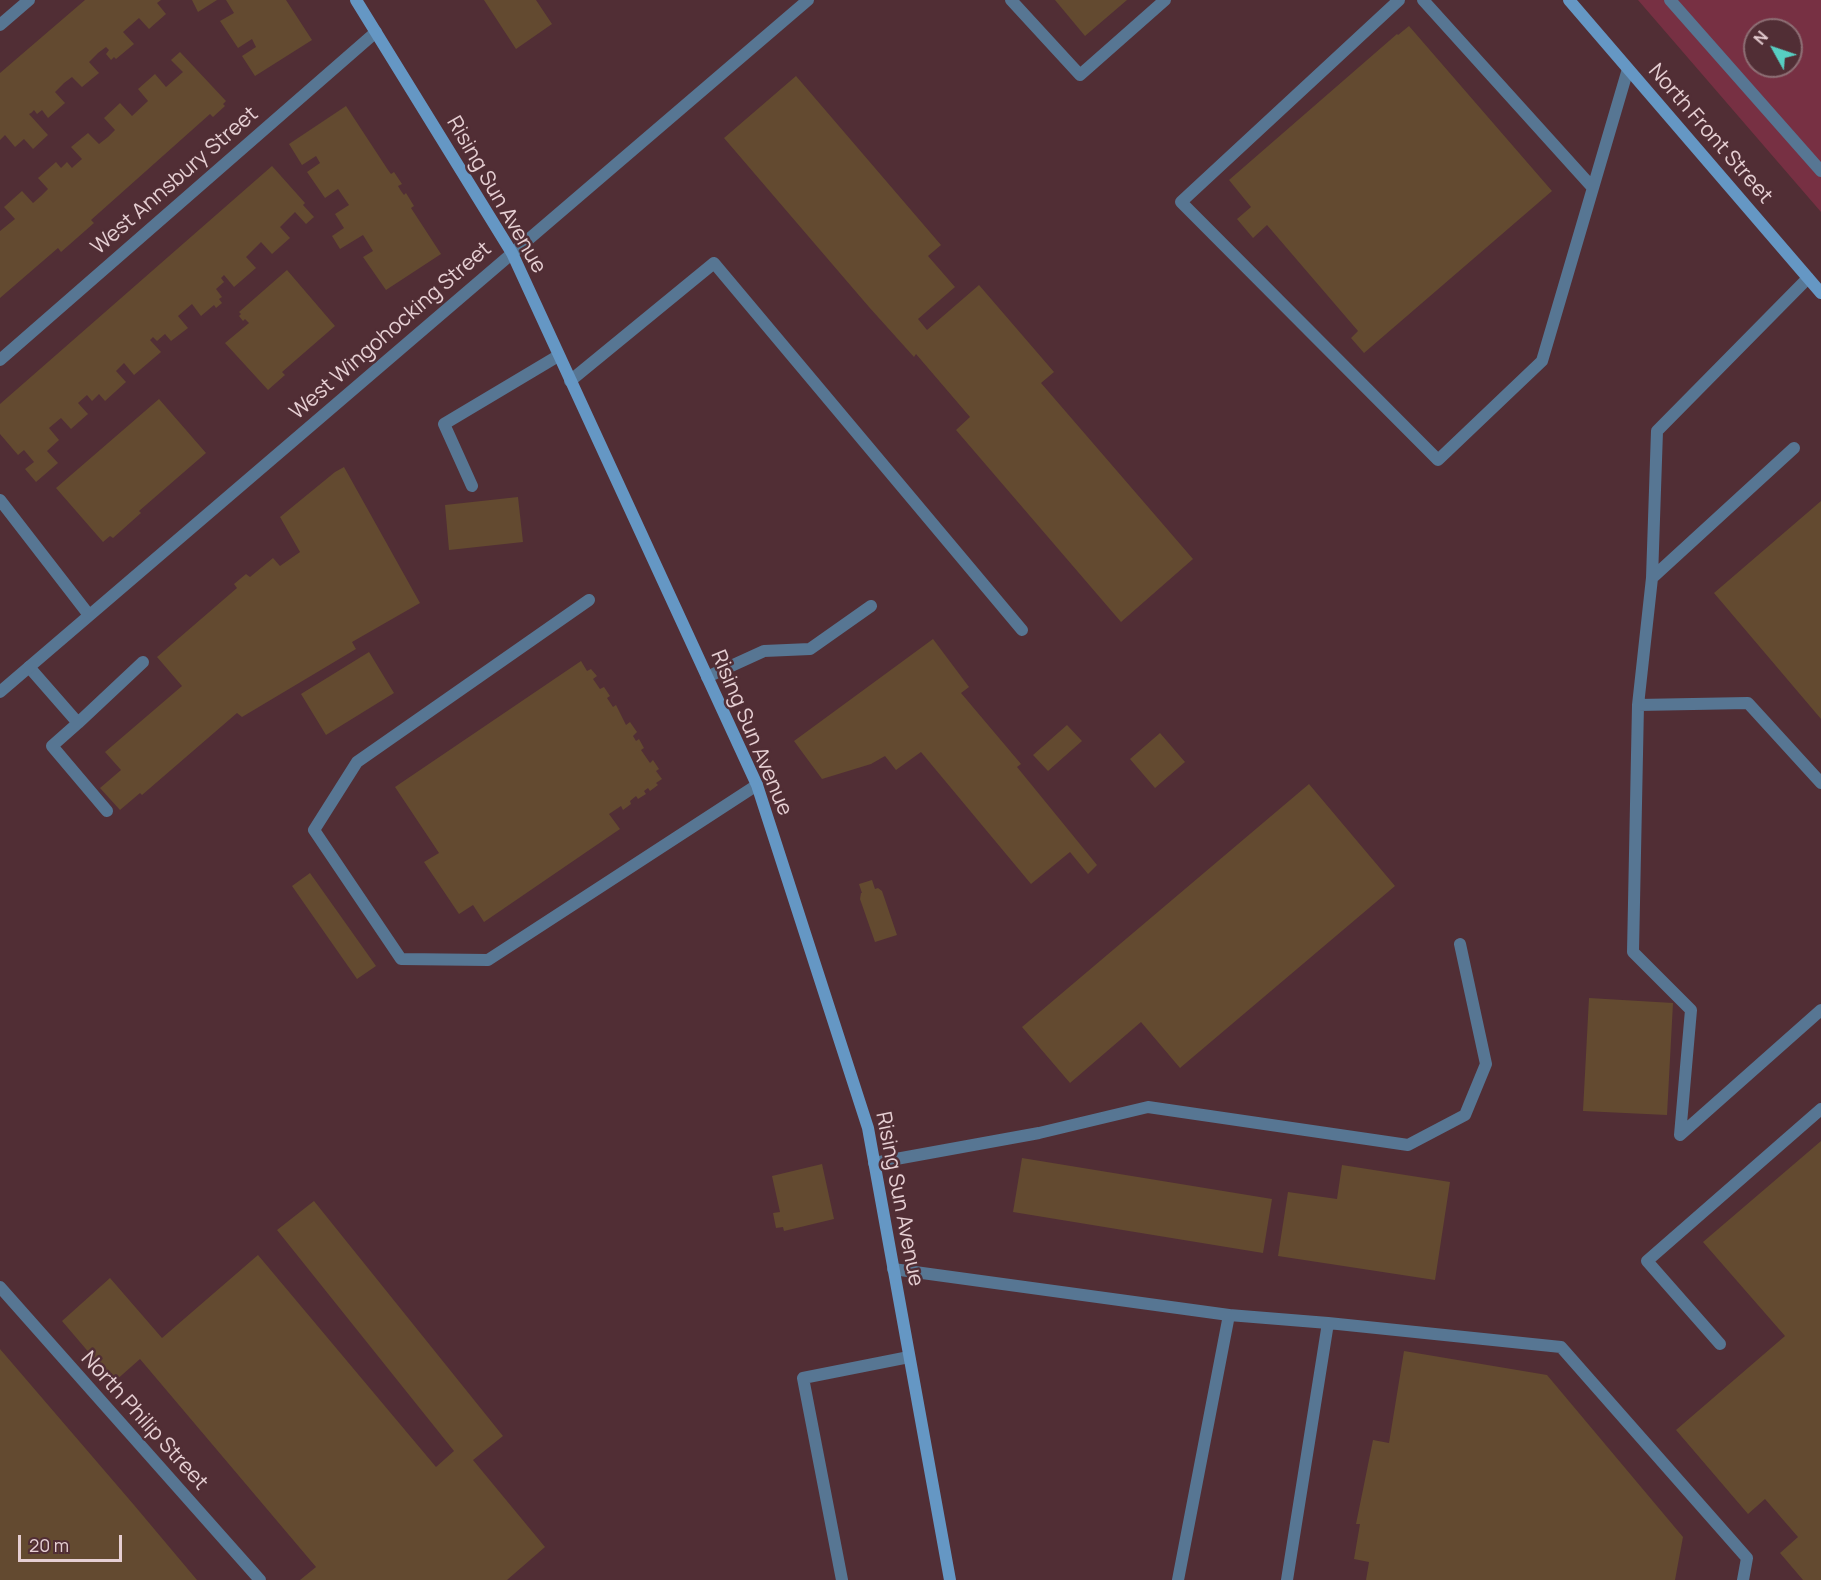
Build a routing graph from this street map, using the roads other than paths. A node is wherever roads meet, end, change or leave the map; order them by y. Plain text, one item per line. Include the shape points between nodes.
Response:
1 (29, 0) edge
2 (356, 0) edge
3 (808, 0) edge
4 (1011, 0) edge
5 (1165, 0) edge
6 (1399, 0) edge
7 (1423, 0) edge
8 (1569, 0) edge
9 (1670, 0) edge
10 (0, 25) edge
11 (376, 32) junction
12 (1628, 69) junction
13 (1821, 171) edge
14 (1593, 188) junction
15 (512, 253) junction
16 (1808, 278) junction
17 (1821, 293) edge
18 (558, 356) junction
19 (0, 360) edge
20 (570, 381) junction
21 (1794, 448) dead end
22 (472, 486) dead end
23 (0, 500) edge
24 (1652, 578) junction
25 (589, 600) dead end
26 (871, 606) dead end
27 (88, 615) junction
28 (1022, 630) dead end
29 (143, 662) dead end
30 (28, 667) junction
31 (707, 677) junction
32 (0, 692) edge
33 (1638, 705) junction
34 (78, 723) junction
35 (1821, 783) edge
36 (757, 785) junction
37 (107, 811) dead end
38 (1460, 944) dead end
39 (1821, 1010) edge
40 (1821, 1109) edge
41 (874, 1163) junction
42 (893, 1269) junction
43 (0, 1287) edge
44 (1229, 1315) junction
45 (1328, 1323) junction
46 (1720, 1344) dead end
47 (909, 1357) junction
48 (260, 1580) edge
49 (842, 1580) edge
50 (950, 1580) edge
51 (1178, 1580) edge
52 (1287, 1580) edge
53 (1743, 1580) edge

1 - 10 street
2 - 11 street, Rising Sun Avenue
3 - 15 street, West Wingohocking Street
4 - 5 street via 1080,75
6 - 14 street via 1181,202 1438,460 1542,361
7 - 14 street
8 - 12 street, North Front Street
9 - 13 street
11 - 15 street, Rising Sun Avenue
11 - 19 street, West Annsbury Street
12 - 14 street
12 - 16 street, North Front Street
15 - 18 street, Rising Sun Avenue
15 - 27 street, West Wingohocking Street
16 - 17 street, North Front Street
16 - 24 street via 1658,430
18 - 20 street, Rising Sun Avenue
18 - 22 street via 444,424
20 - 28 street via 714,262
20 - 31 street, Rising Sun Avenue
21 - 24 street
23 - 27 street
24 - 33 street
25 - 36 street via 357,762 314,830 401,959 488,960
26 - 31 street via 810,649 764,651
27 - 30 street, West Wingohocking Street
29 - 34 street
30 - 32 street, West Wingohocking Street
30 - 34 street
31 - 36 street, Rising Sun Avenue
33 - 35 street via 1748,704
33 - 39 street via 1633,952 1691,1010 1680,1135
34 - 37 street via 52,746
36 - 41 street, Rising Sun Avenue via 864,1117
38 - 41 street via 1486,1064 1465,1114 1408,1145 1148,1107 1039,1133
40 - 46 street via 1647,1261
41 - 42 street, Rising Sun Avenue
42 - 44 street
42 - 47 street, Rising Sun Avenue
43 - 48 street, North Philip Street
44 - 45 street
44 - 51 street
45 - 52 street
45 - 53 street via 1561,1347 1747,1558
47 - 49 street via 803,1378
47 - 50 street, Rising Sun Avenue

